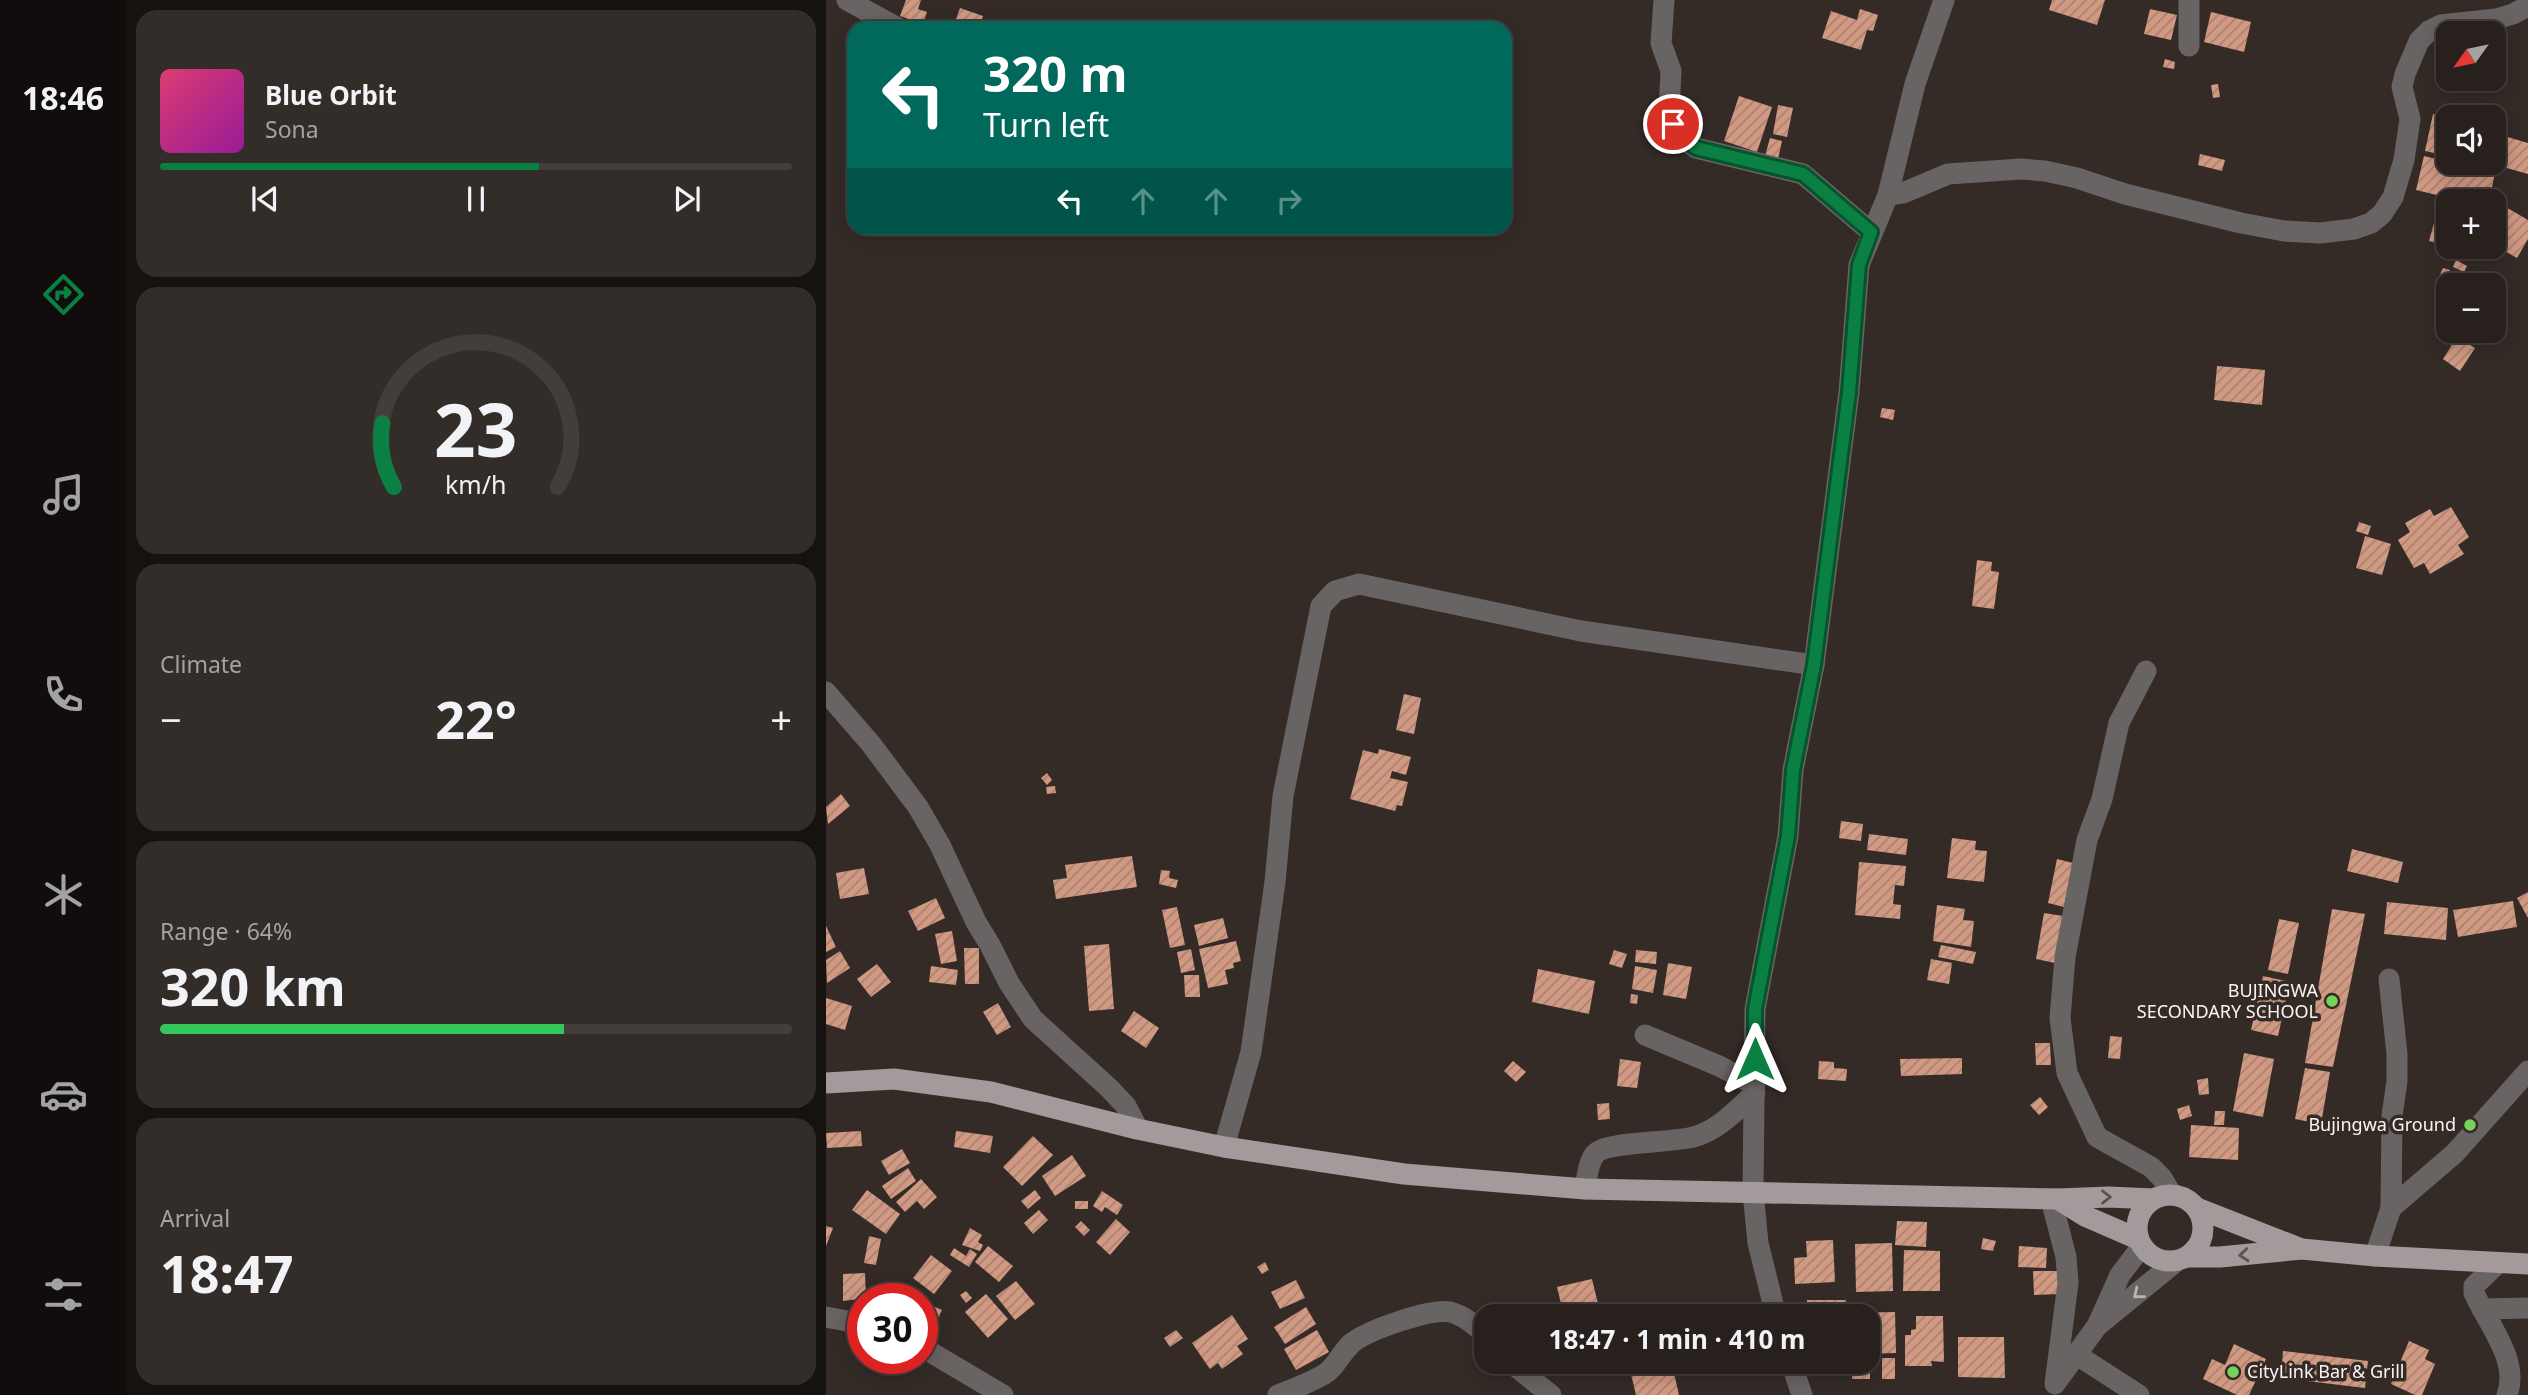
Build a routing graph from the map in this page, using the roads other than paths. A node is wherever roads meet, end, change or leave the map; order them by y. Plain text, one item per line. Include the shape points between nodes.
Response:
1 (847, 0) edge
2 (1664, 0) edge
3 (1944, 0) edge
4 (2189, 0) edge
5 (2528, 6) edge
6 (885, 21) edge
7 (2189, 46) dead end
8 (1888, 195) junction
9 (1871, 232) junction
10 (1814, 665) junction
11 (2146, 671) dead end
12 (826, 692) edge
13 (2389, 979) dead end
14 (1645, 1035) dead end
15 (2528, 1071) edge
16 (826, 1083) edge
17 (1755, 1089) junction
18 (1138, 1129) junction
19 (1223, 1147) junction
20 (1585, 1189) junction
21 (1753, 1192) junction
22 (2163, 1197) junction
23 (2055, 1199) junction
24 (2197, 1208) junction
25 (2391, 1208) junction
26 (2140, 1242) junction
27 (2302, 1249) junction
28 (2375, 1256) junction
29 (2182, 1259) junction
30 (2498, 1263) junction
31 (2528, 1264) edge
32 (1773, 1304) edge
33 (2528, 1308) edge
34 (2482, 1309) junction
35 (826, 1317) edge
36 (847, 1321) edge
37 (1474, 1325) edge
38 (2097, 1326) junction
39 (2077, 1354) junction
40 (938, 1357) edge
41 (2519, 1368) edge
42 (1525, 1374) edge
43 (1795, 1374) edge
44 (2052, 1390) edge
45 (1003, 1395) edge
46 (1278, 1395) edge
47 (1551, 1395) edge
48 (1802, 1395) edge
49 (2139, 1395) edge
50 (2507, 1395) edge

1 - 6 street
2 - 9 street via 1661,43 1671,71 1669,113 1681,136 1696,148 1803,174
3 - 8 street via 1915,84
4 - 7 street
5 - 8 street via 2496,19 2441,25 2419,41 2404,74 2402,87 2410,119 2393,197 2382,214 2354,229 2284,231 2125,194 2077,178 2021,169 1948,174 1903,194
8 - 9 street
9 - 10 street via 1859,265 1849,392
10 - 17 street via 1755,1009
10 - 19 street via 1581,631 1359,584 1335,591 1321,606 1283,796 1251,1052
11 - 22 street via 2119,723 2102,799 2087,840 2074,902 2060,1018 2067,1073 2097,1137 2151,1167 2162,1178
12 - 18 street via 918,807 1023,1005 1118,1097
13 - 25 street via 2397,1068
14 - 17 street via 1719,1066
15 - 25 street via 2455,1153
16 - 18 main road via 894,1079 991,1092
17 - 20 street via 1721,1123 1695,1137 1601,1149 1594,1154
17 - 21 street
18 - 19 main road
19 - 20 main road via 1404,1174
20 - 21 main road
21 - 23 main road
21 - 32 street via 1758,1243
23 -> 22 main road
22 - 24 main road via 2181,1197
22 - 26 main road via 2146,1204 2137,1220
23 - 26 main road
23 - 44 street via 2068,1283
24 - 27 main road
24 - 29 main road via 2202,1235
25 - 28 street
26 - 29 main road via 2157,1259
26 - 38 street
27 - 28 main road
27 -> 29 main road
28 - 30 main road
29 -> 38 street
30 - 31 main road
30 - 34 street via 2474,1286
33 - 34 street
34 - 41 street via 2507,1358
35 - 36 street
37 - 46 street via 1446,1311 1373,1330 1351,1344 1326,1374
38 - 39 street
39 - 44 street
39 - 49 street
40 - 45 street
41 - 50 street via 2511,1375
42 - 47 street
43 - 48 street

